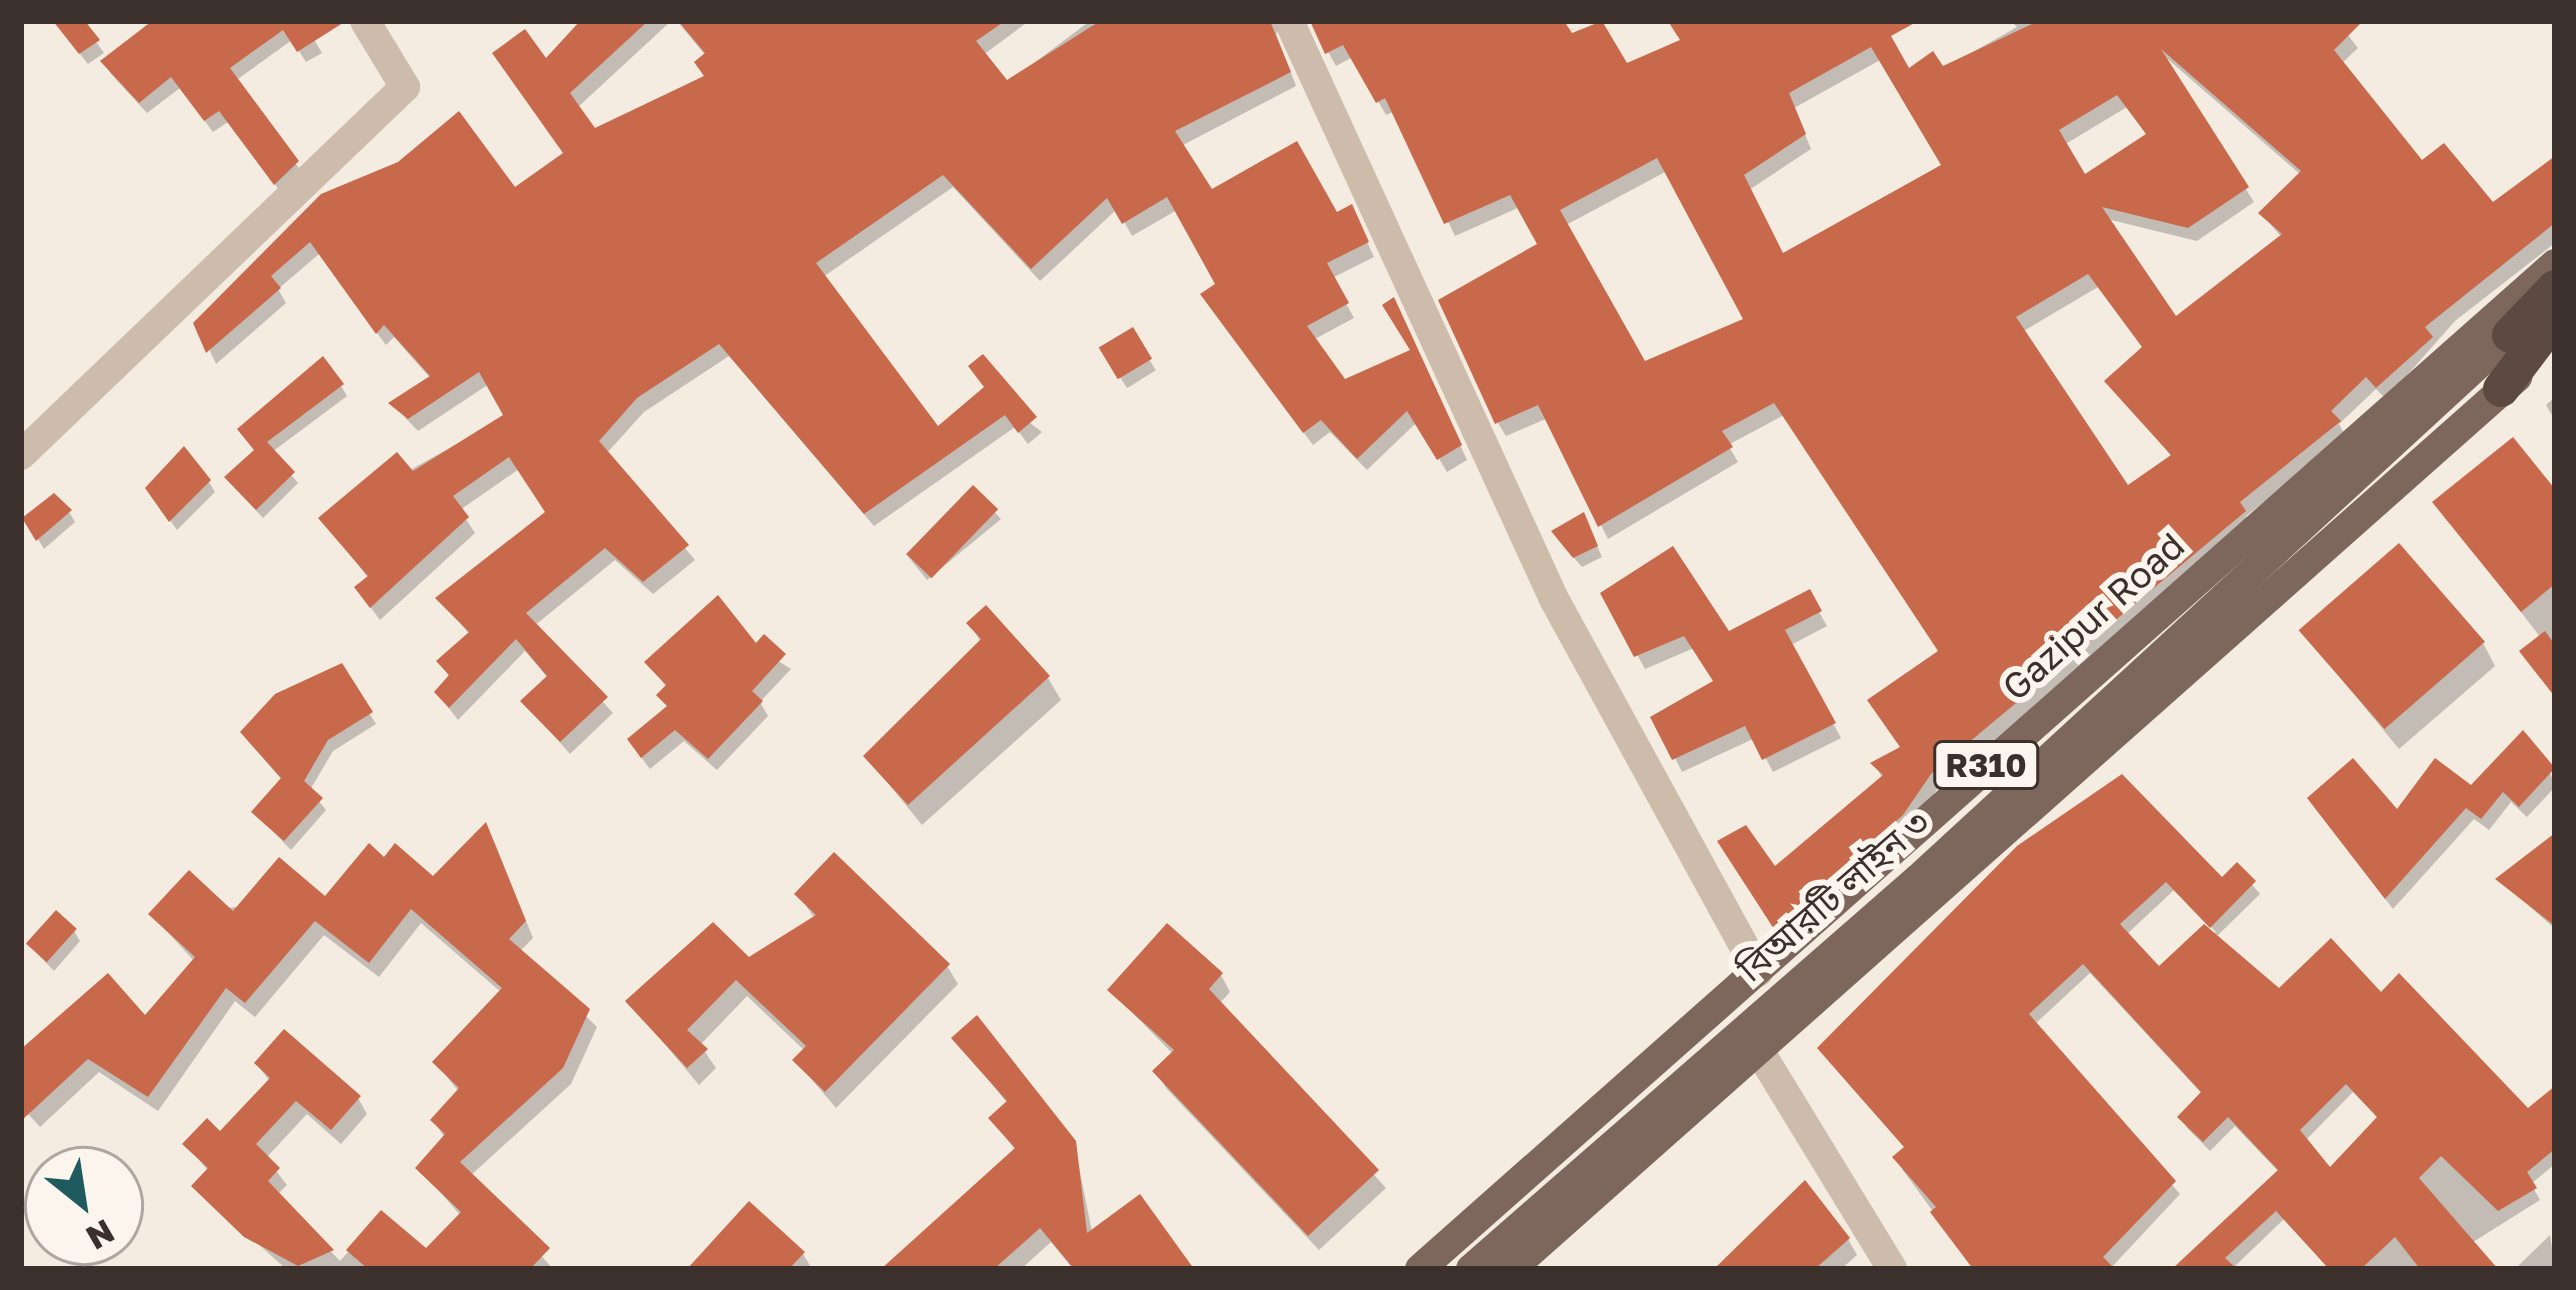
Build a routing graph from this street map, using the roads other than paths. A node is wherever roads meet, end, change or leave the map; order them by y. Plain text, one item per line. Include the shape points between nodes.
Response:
1 (364, 21) edge
2 (1289, 21) edge
3 (2555, 264) edge
4 (2555, 288) edge
5 (2555, 318) edge
6 (2510, 335) junction
7 (2555, 347) edge
8 (2500, 389) junction
9 (21, 455) edge
10 (1758, 972) junction
11 (1760, 1054) junction
12 (1420, 1269) edge
13 (1471, 1269) edge
14 (1510, 1269) edge
15 (1892, 1269) edge

1 - 9 street via 405,87
2 - 10 street via 1554,598
3 - 10 main road, Gazipur Road / R310
4 - 6 highway, বিআরটি লাইন ৩
5 - 6 highway, বিআরটি লাইন ৩
5 - 8 highway
6 - 13 main road, বিআরটি লাইন ৩ via 1918,880
7 - 8 main road, R310
8 - 11 main road, R310
10 - 12 main road, Gazipur Road / R310
11 - 14 main road, R310
11 - 15 street

